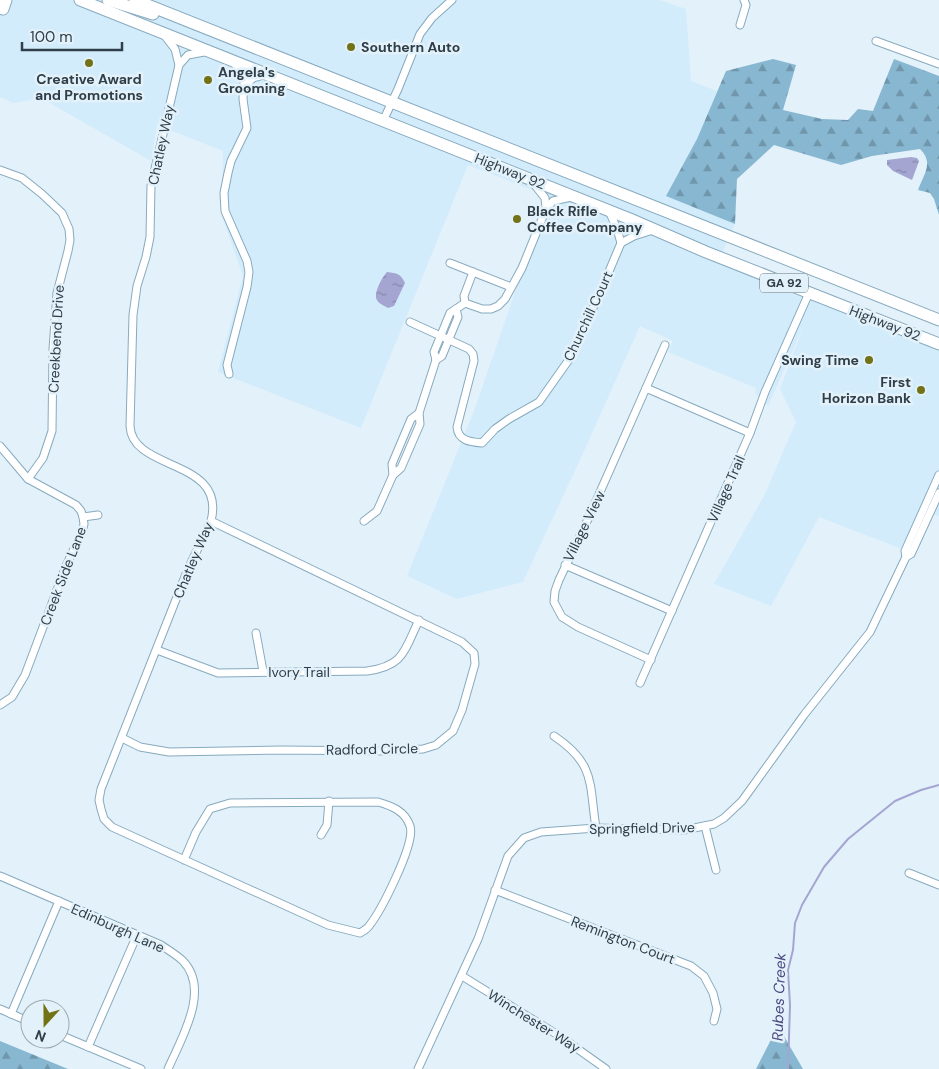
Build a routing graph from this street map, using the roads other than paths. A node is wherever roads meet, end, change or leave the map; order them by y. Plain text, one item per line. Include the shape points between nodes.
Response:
1 (13, 0) edge
2 (80, 0) edge
3 (108, 0) edge
4 (135, 0) edge
5 (452, 0) edge
6 (746, 2) edge
7 (3, 7) edge
8 (179, 18) junction
9 (740, 25) dead end
10 (161, 33) junction
11 (876, 41) dead end
12 (211, 52) junction
13 (231, 60) junction
14 (179, 64) junction
15 (939, 64) edge
16 (266, 74) junction
17 (245, 85) junction
18 (391, 102) junction
19 (383, 121) junction
20 (0, 170) edge
21 (529, 179) junction
22 (572, 197) junction
23 (546, 209) junction
24 (608, 211) junction
25 (653, 230) junction
26 (621, 243) junction
27 (450, 262) dead end
28 (474, 272) junction
29 (511, 287) junction
30 (809, 293) junction
31 (465, 303) junction
32 (456, 309) junction
33 (939, 320) edge
34 (410, 322) dead end
35 (440, 336) junction
36 (448, 339) junction
37 (939, 344) edge
38 (665, 345) dead end
39 (436, 360) junction
40 (229, 374) dead end
41 (646, 388) junction
42 (419, 413) junction
43 (750, 432) junction
44 (0, 446) edge
45 (393, 474) junction
46 (939, 475) edge
47 (28, 479) junction
48 (939, 493) edge
49 (98, 515) dead end
50 (83, 517) junction
51 (211, 521) junction
52 (364, 521) dead end
53 (906, 557) junction
54 (565, 566) junction
55 (672, 612) junction
56 (419, 620) junction
57 (256, 633) dead end
58 (157, 650) junction
59 (651, 660) junction
60 (263, 672) junction
61 (640, 683) dead end
62 (0, 705) edge
63 (554, 736) dead end
64 (122, 738) junction
65 (329, 802) junction
66 (705, 826) junction
67 (596, 828) junction
68 (321, 835) dead end
69 (184, 860) junction
70 (716, 870) dead end
71 (909, 873) dead end
72 (0, 876) edge
73 (939, 885) edge
74 (495, 890) junction
75 (59, 901) junction
76 (138, 934) junction
77 (462, 976) junction
78 (0, 1009) edge
79 (12, 1014) junction
80 (20, 1018) edge
81 (714, 1021) dead end
82 (70, 1039) edge
83 (88, 1046) junction
84 (141, 1069) edge
85 (168, 1069) edge
86 (418, 1069) edge
87 (606, 1069) edge

1 - 7 street
2 - 10 main road, Highway 92 / GA 92
3 - 8 main road via 155,15
4 - 8 main road, Highway 92 / GA 92
5 - 18 street via 420,34
6 - 9 street
8 - 18 main road, Highway 92 / GA 92
10 - 12 main road, Highway 92 / GA 92
10 - 14 street via 175,49
11 - 15 street
12 - 13 main road, Highway 92 / GA 92
12 - 14 street via 192,54
13 - 16 main road, Highway 92 / GA 92
13 - 17 street
14 - 51 street, Chatley Way via 151,186 150,237 133,315 131,435 142,449 204,484 213,501
16 - 17 street
16 - 19 main road, Highway 92 / GA 92
17 - 40 street via 243,100 247,128 232,161 224,193 225,211 250,272 226,365
18 - 19 street
18 - 33 main road, Highway 92 / GA 92
19 - 21 main road, Highway 92 / GA 92
20 - 47 street, Creekbend Drive via 22,178 62,213 70,240 57,293 52,432 43,458
21 - 22 main road, Highway 92 / GA 92
21 - 23 street via 546,198
22 - 23 street via 554,201
22 - 24 main road, Highway 92 / GA 92
23 - 29 street
24 - 25 main road, Highway 92 / GA 92
24 - 26 street
25 - 26 street
25 - 30 main road, Highway 92 / GA 92
26 - 36 street, Churchill Court via 568,361 539,402 495,429 482,443 469,442 458,433 474,360 469,349
27 - 28 street
28 - 29 street
28 - 31 street via 464,296
29 - 31 street via 505,299 491,309
30 - 37 main road, Highway 92 / GA 92
30 - 43 street, Village Trail
31 - 32 street
32 - 35 street via 450,313
32 - 36 street via 458,317
34 - 35 street
35 - 36 street
35 - 39 street via 434,352
36 - 39 street via 442,356
38 - 41 street, Village View
39 - 42 street
41 - 43 street
41 - 54 street, Village View
42 - 45 street via 411,419 392,464
42 - 45 street via 420,424 401,468
43 - 55 street, Village Trail
44 - 47 street, Creek Side Lane
45 - 52 street via 377,511
46 - 53 street, Springfield Drive via 905,551
47 - 50 street, Creek Side Lane via 70,501
48 - 53 street, Springfield Drive via 911,554
49 - 50 street
50 - 62 street, Creek Side Lane via 82,532 25,675 12,697
51 - 56 street, Radford Circle
51 - 58 street, Chatley Way via 188,569
53 - 66 street, Springfield Drive via 878,618 858,649 804,715 742,802 724,818
54 - 55 street
54 - 59 street, Village View via 554,602 562,617
55 - 59 street, Village Trail
56 - 60 street, Ivory Trail via 403,654 382,669
56 - 64 street, Radford Circle via 462,642 474,653 475,664 453,731 436,745 388,751 169,752 140,746
57 - 60 street
58 - 60 street, Ivory Trail via 218,673
58 - 64 street, Chatley Way
59 - 61 street, Village Trail
63 - 67 street via 578,754 590,780
64 - 69 street, Chatley Way via 101,789 104,820 112,827
65 - 68 street via 327,825
65 - 69 street, Chatley Way via 220,805 210,809 203,818
65 - 69 street, Chatley Way via 378,802 393,806 410,827 411,836 401,866 386,899 368,928 360,933 328,925
66 - 67 street, Springfield Drive via 684,830
66 - 70 street
67 - 74 street, Springfield Drive via 541,832 524,838 508,856
71 - 73 street
72 - 75 street, Edinburgh Lane
74 - 77 street, Springfield Drive
74 - 81 street, Remington Court via 691,966 704,976 713,993 717,1009
75 - 76 street, Edinburgh Lane
75 - 79 street
76 - 83 street
76 - 85 street, Edinburgh Lane via 161,945 183,961 192,973 195,1000
77 - 86 street, Springfield Drive
77 - 87 street, Winchester Way via 558,1035
78 - 79 street
79 - 80 street
82 - 83 street
83 - 84 street

